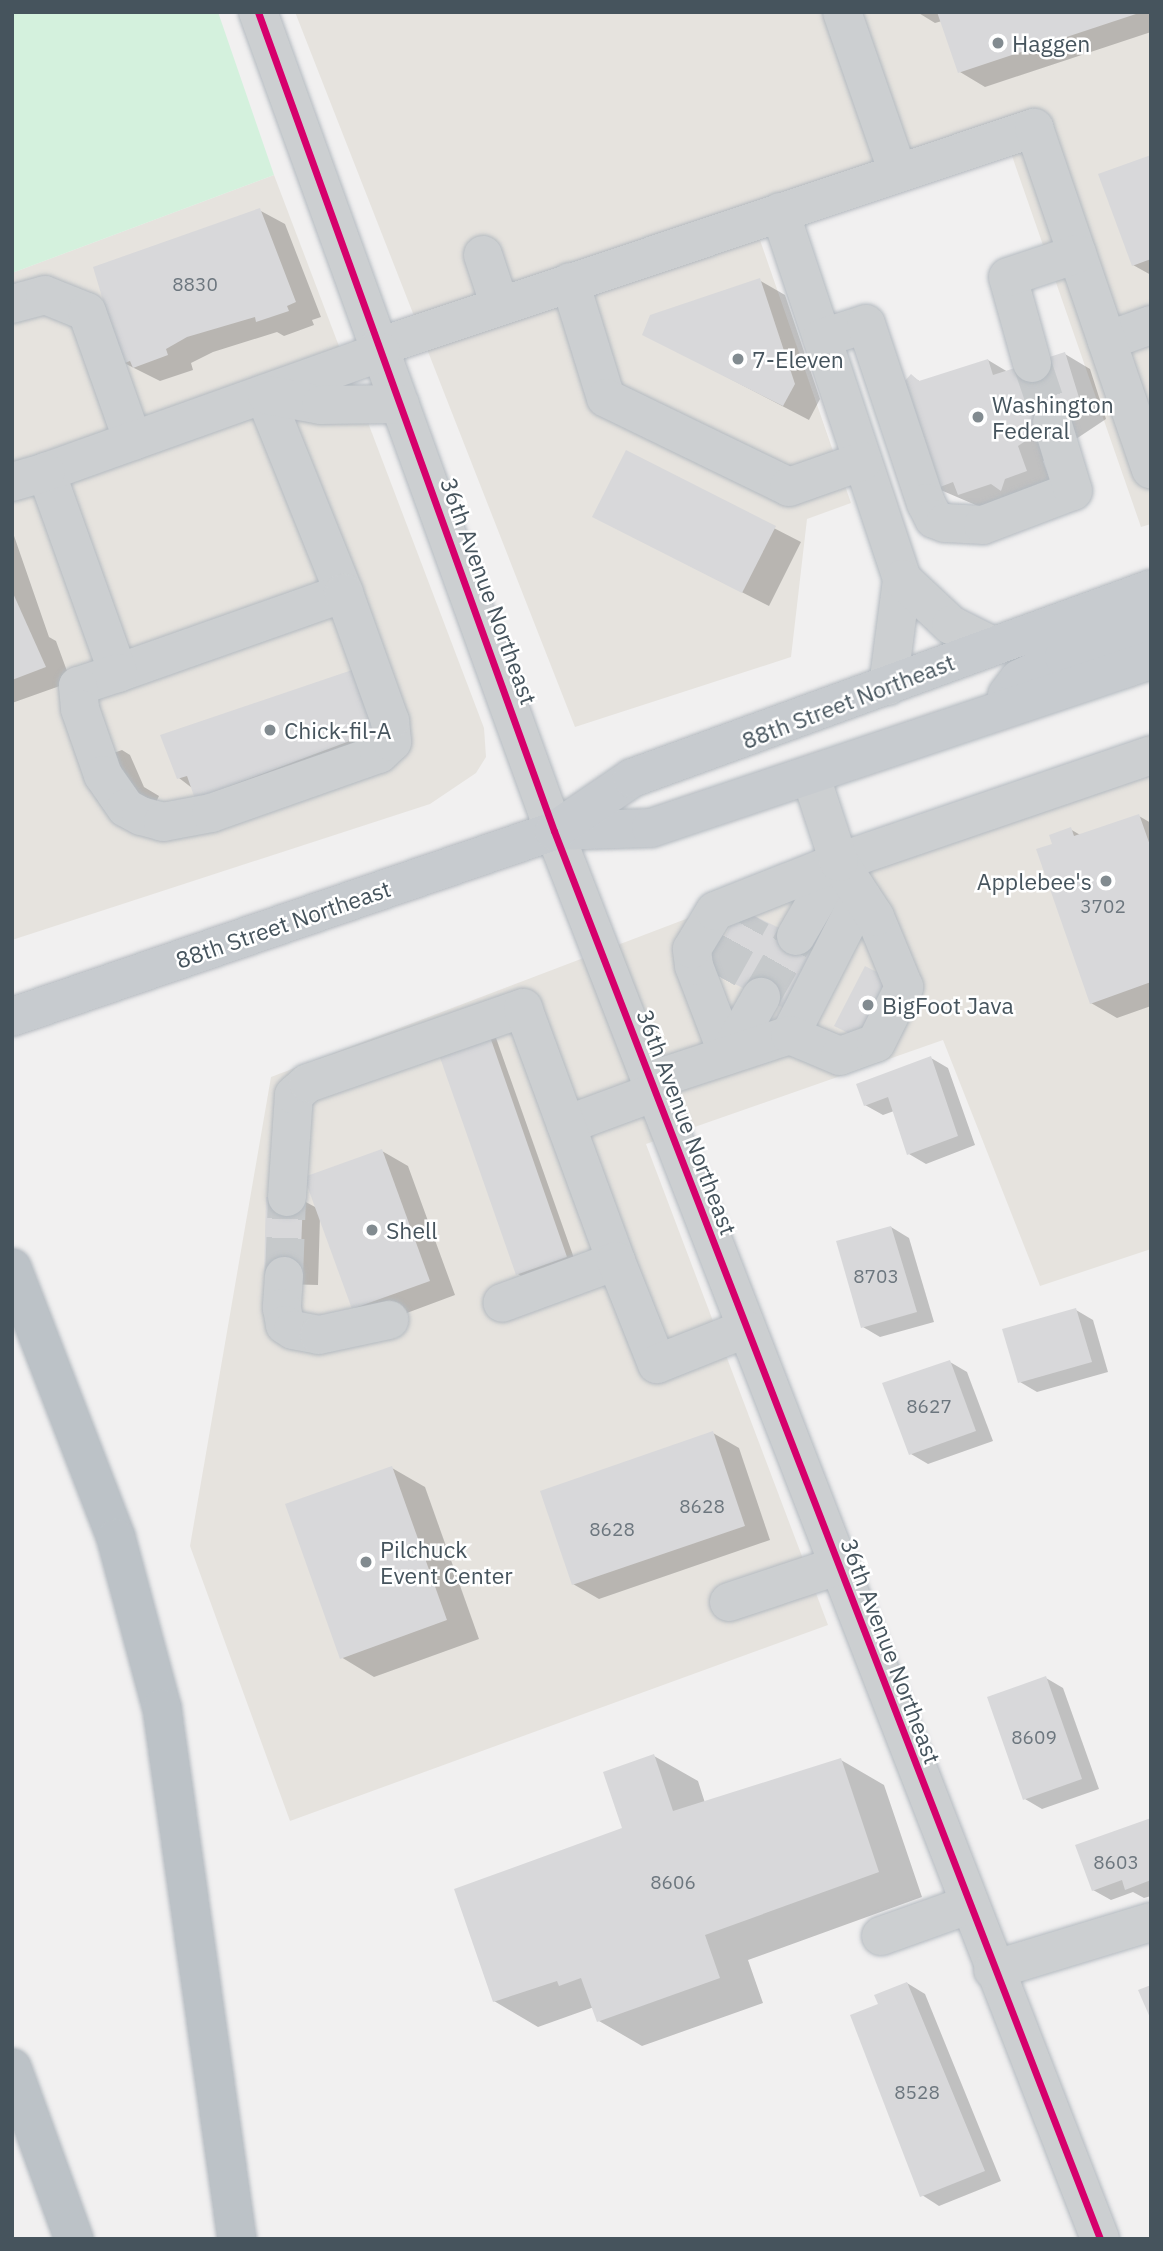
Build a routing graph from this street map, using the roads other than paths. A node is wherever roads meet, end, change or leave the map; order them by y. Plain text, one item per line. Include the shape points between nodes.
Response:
1 (258, 12) edge
2 (842, 12) edge
3 (898, 173) junction
4 (780, 212) junction
5 (1077, 254) junction
6 (483, 256) dead end
7 (570, 282) junction
8 (12, 304) edge
9 (500, 306) junction
10 (1151, 326) edge
11 (822, 338) junction
12 (1107, 341) junction
13 (380, 349) junction
14 (1032, 363) tunnel mouth
15 (264, 394) junction
16 (400, 404) junction
17 (1052, 422) tunnel mouth
18 (133, 441) junction
19 (863, 461) junction
20 (1151, 469) edge
21 (29, 477) edge
22 (902, 579) junction
23 (1151, 589) edge
24 (344, 593) junction
25 (1151, 626) edge
26 (993, 646) junction
27 (1151, 660) edge
28 (117, 673) junction
29 (888, 686) junction
30 (995, 711) junction
31 (1151, 755) edge
32 (811, 777) junction
33 (554, 831) junction
34 (838, 862) junction
35 (861, 896) junction
36 (796, 936) tunnel mouth
37 (761, 997) tunnel mouth
38 (12, 1017) edge
39 (790, 1035) junction
40 (728, 1055) junction
41 (653, 1086) junction
42 (566, 1125) junction
43 (287, 1198) tunnel mouth
44 (616, 1261) junction
45 (12, 1268) edge
46 (284, 1276) tunnel mouth
47 (502, 1303) dead end
48 (389, 1320) dead end
49 (746, 1329) junction
50 (837, 1566) junction
51 (729, 1602) dead end
52 (968, 1905) junction
53 (1151, 1922) edge
54 (881, 1936) dead end
55 (993, 1970) junction
56 (12, 2068) edge
57 (74, 2239) edge
58 (237, 2239) edge
59 (1100, 2239) edge

1 - 13 street, 36th Avenue Northeast
2 - 3 street
3 - 4 street
3 - 5 street via 1034,128
4 - 7 street
4 - 11 street
5 - 12 street
5 - 14 street via 1008,277
6 - 9 street
7 - 9 street
7 - 19 street via 606,398 789,487
8 - 18 street via 45,295 87,312
9 - 13 street
10 - 12 street
11 - 17 street via 866,324 934,519 983,525 1073,491
11 - 19 street
12 - 20 street
13 - 15 street
13 - 16 street, 36th Avenue Northeast
15 - 16 street via 321,404
15 - 18 street
15 - 24 street
16 - 33 street, 36th Avenue Northeast
18 - 21 street
19 - 22 street
21 - 28 street
22 - 26 street via 951,625
22 - 29 street
23 - 26 main road, 88th Street Northeast
24 - 28 street
24 - 28 street via 390,721 392,743 379,754 211,813 163,822 141,816 126,808 103,775 80,709 78,686
25 - 30 main road via 1064,657 1019,679
26 - 29 main road, 88th Street Northeast
27 - 30 main road, 88th Street Northeast
29 - 33 main road, 88th Street Northeast via 632,778
30 - 32 main road, 88th Street Northeast
31 - 34 street
32 - 33 main road, 88th Street Northeast via 651,828
32 - 34 street
33 - 38 main road, 88th Street Northeast
33 - 41 street, 36th Avenue Northeast
34 - 35 street
34 - 36 street
34 - 40 street via 759,903 715,911 700,933 692,949 694,966 712,987
35 - 39 street
35 - 39 street via 904,987 876,1043 840,1056
37 - 40 street
39 - 40 street
40 - 41 street
41 - 42 street
41 - 49 street, 36th Avenue Northeast
42 - 43 street via 523,1009 308,1083 294,1095
42 - 44 street
44 - 47 street
44 - 49 street via 657,1364
45 - 58 highway via 116,1538 162,1708
46 - 48 street via 282,1308 285,1325 293,1330 319,1335
49 - 50 street, 36th Avenue Northeast
50 - 51 street
50 - 52 street, 36th Avenue Northeast
52 - 54 street
52 - 55 street, 36th Avenue Northeast
53 - 55 street
55 - 59 street, 36th Avenue Northeast
56 - 57 highway

